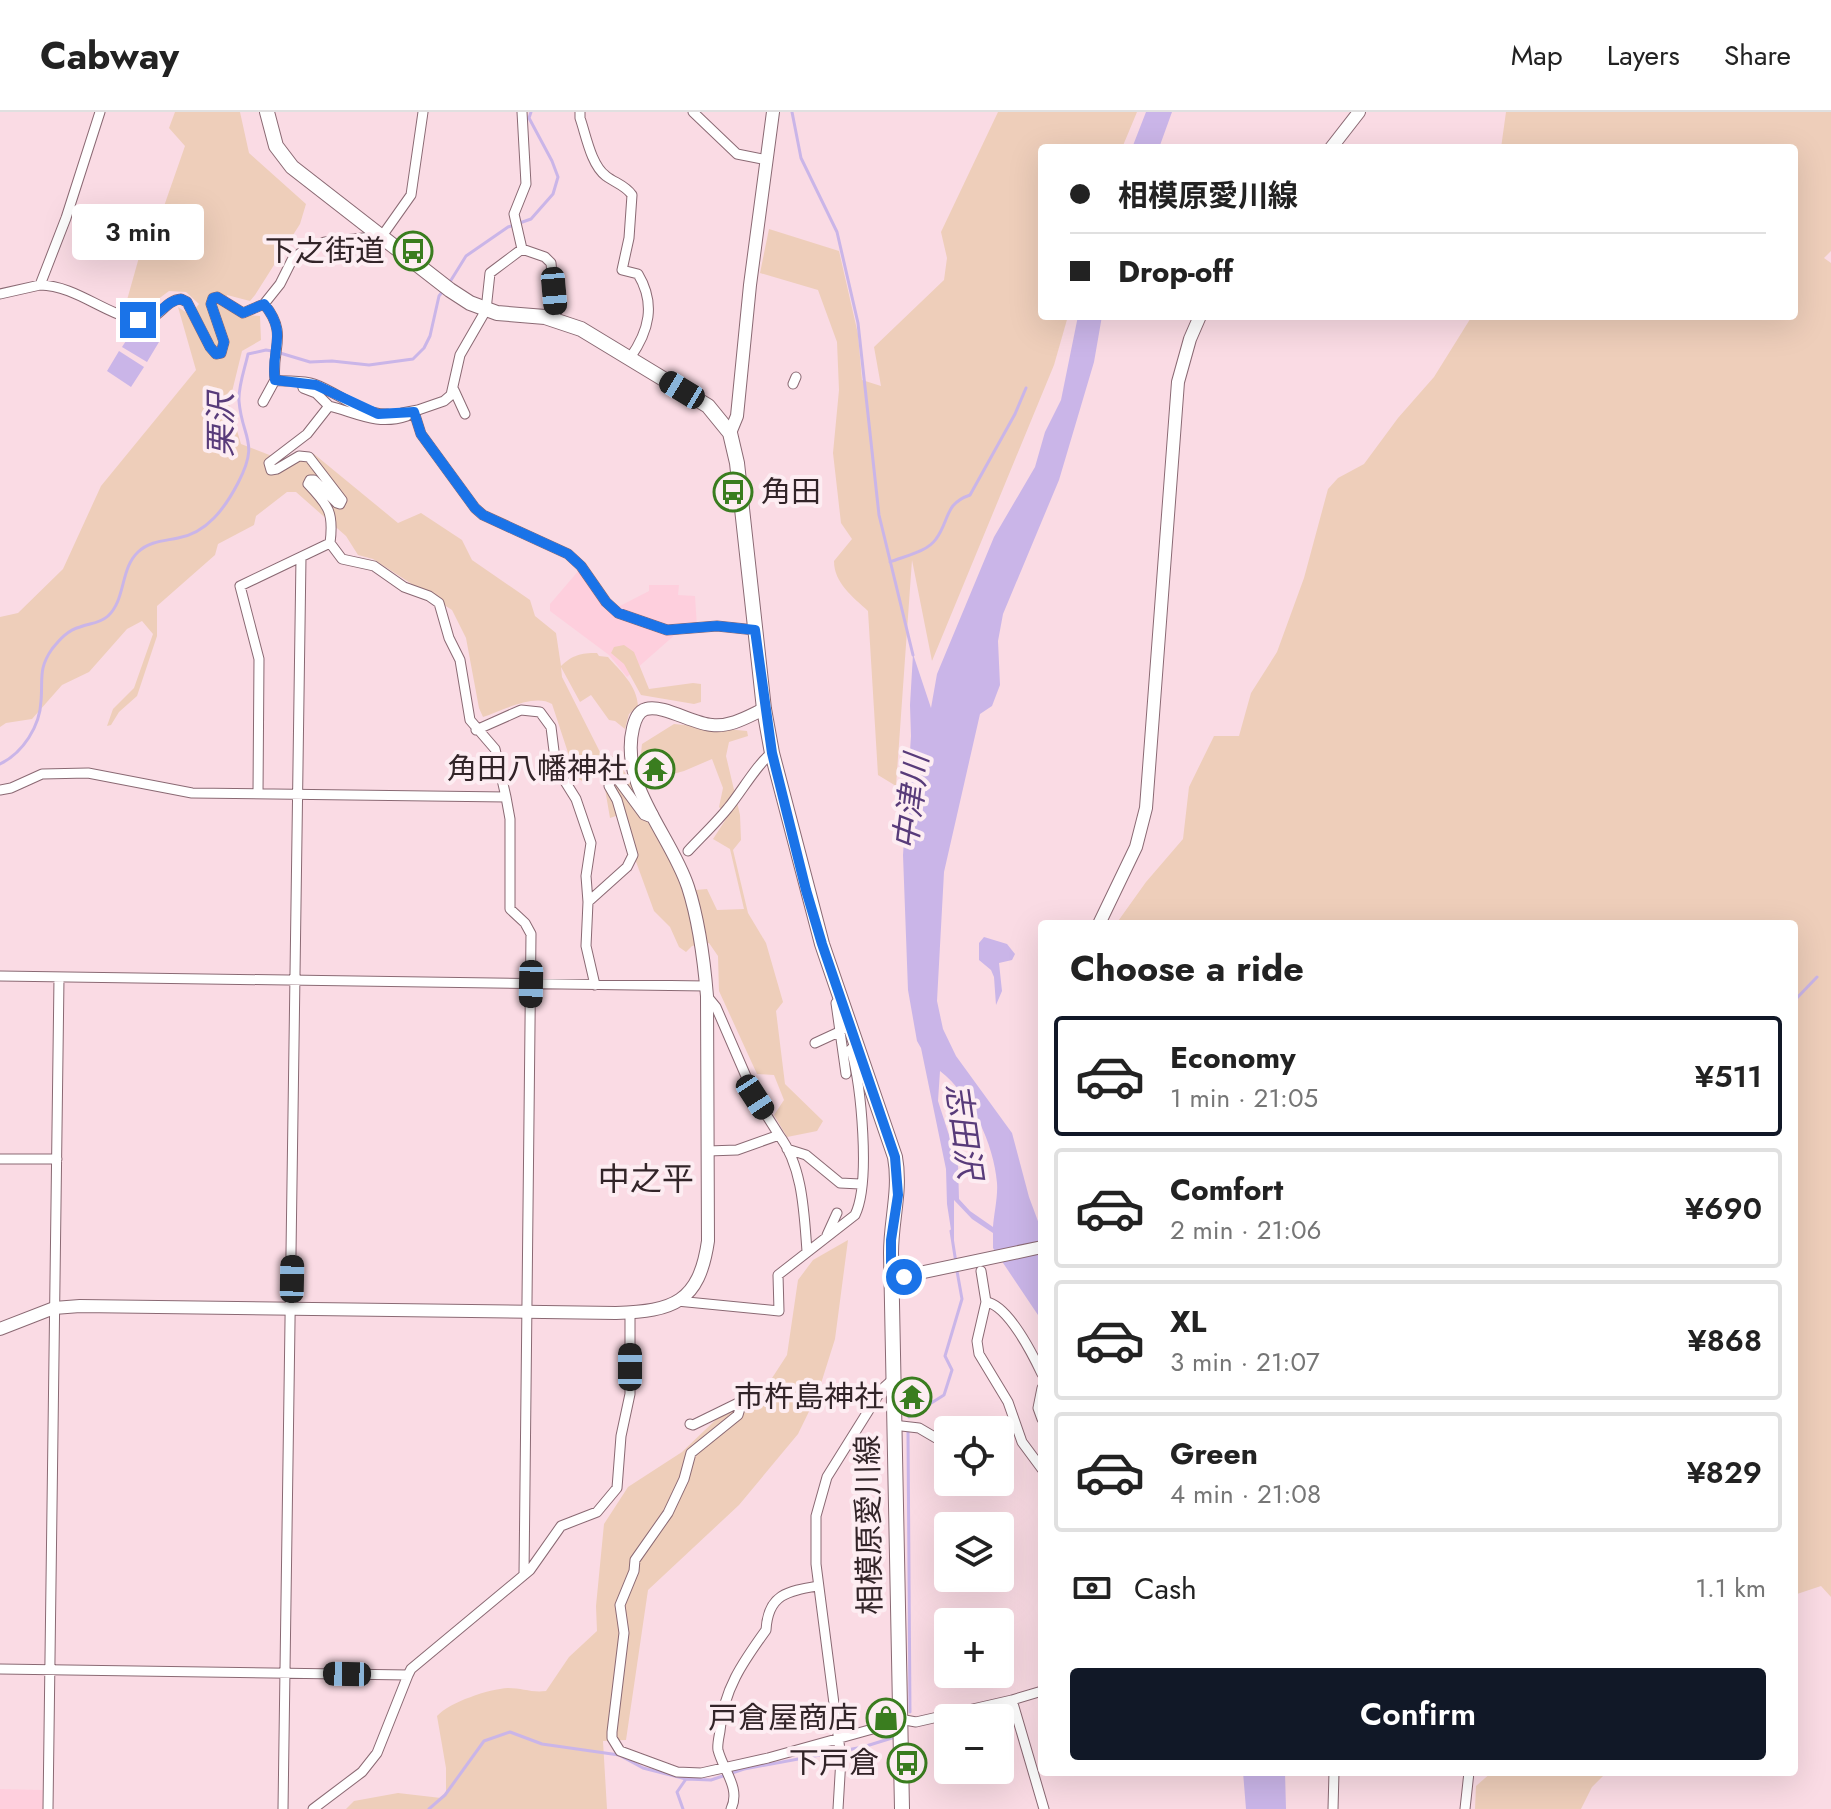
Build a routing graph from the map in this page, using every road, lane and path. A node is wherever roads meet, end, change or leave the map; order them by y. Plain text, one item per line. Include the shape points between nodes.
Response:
1 (100, 112) edge
2 (267, 112) edge
3 (423, 112) edge
4 (522, 112) edge
5 (580, 112) edge
6 (693, 112) edge
7 (773, 112) edge
8 (1359, 112) edge
9 (1334, 144) edge
10 (767, 160) junction
11 (382, 236) junction
12 (522, 249) junction
13 (40, 285) junction
14 (1, 295) edge
15 (264, 304) junction
16 (486, 310) junction
17 (556, 320) junction
18 (1199, 320) edge
19 (630, 358) junction
20 (275, 380) junction
21 (302, 383) junction
22 (454, 390) junction
23 (263, 402) dead end
24 (329, 406) junction
25 (411, 412) junction
26 (465, 414) dead end
27 (730, 433) junction
28 (330, 543) junction
29 (301, 557) junction
30 (755, 630) junction
31 (764, 709) junction
32 (476, 730) junction
33 (772, 753) junction
34 (0, 790) edge
35 (258, 793) junction
36 (297, 794) junction
37 (506, 797) junction
38 (653, 814) junction
39 (688, 851) dead end
40 (588, 902) junction
41 (1101, 920) edge
42 (0, 976) edge
43 (59, 978) junction
44 (295, 981) junction
45 (531, 984) junction
46 (595, 985) junction
47 (707, 991) junction
48 (840, 995) junction
49 (841, 1031) junction
50 (815, 1043) dead end
51 (857, 1045) junction
52 (846, 1074) dead end
53 (779, 1135) junction
54 (787, 1149) junction
55 (708, 1151) junction
56 (0, 1159) edge
57 (57, 1159) junction
58 (860, 1184) junction
59 (837, 1213) dead end
60 (825, 1238) junction
61 (1038, 1248) edge
62 (807, 1251) junction
63 (981, 1271) dead end
64 (898, 1278) junction
65 (677, 1301) junction
66 (986, 1302) junction
67 (54, 1308) junction
68 (292, 1309) junction
69 (527, 1312) junction
70 (630, 1313) junction
71 (0, 1329) edge
72 (1038, 1367) edge
73 (892, 1380) junction
74 (690, 1424) dead end
75 (893, 1425) junction
76 (934, 1437) edge
77 (1038, 1464) edge
78 (524, 1575) junction
79 (818, 1586) junction
80 (0, 1669) edge
81 (50, 1670) junction
82 (286, 1673) junction
83 (408, 1675) junction
84 (1038, 1692) edge
85 (1012, 1700) junction
86 (900, 1722) junction
87 (839, 1742) junction
88 (728, 1768) junction
89 (1334, 1776) edge
90 (1469, 1776) edge
91 (48, 1809) edge
92 (283, 1809) edge
93 (313, 1809) edge
94 (731, 1809) edge
95 (838, 1809) edge
96 (902, 1809) edge
97 (1044, 1809) edge
98 (1333, 1809) edge
99 (1465, 1809) edge

1 - 13 street
2 - 11 main road via 276,146 292,167
3 - 11 street via 411,195
4 - 12 street via 526,184 514,214
5 - 19 street via 597,167 632,195 622,270 638,274 650,309
6 - 10 street via 737,154
7 - 10 street
8 - 9 street
10 - 27 street via 737,416
11 - 15 street via 325,242 304,250
11 - 16 main road via 444,286
12 - 16 street via 490,273
12 - 17 street via 551,263
13 - 14 street
13 - 15 street via 65,288 138,320 152,318 181,299 216,354 224,342 213,298 243,313
15 - 20 street via 279,332
16 - 17 main road
16 - 22 street via 460,355
17 - 19 main road
18 - 41 street via 1178,382 1146,808 1136,847
19 - 27 main road via 708,406
20 - 21 street
20 - 23 street
21 - 24 street
21 - 25 street via 378,414
22 - 25 street via 444,401
22 - 26 street
24 - 25 street via 370,420
24 - 28 street via 307,434 268,467 277,469 299,456 309,457 342,500 337,503 314,480 308,481 331,513
25 - 30 street via 475,508 568,554 618,613 667,630
27 - 30 main road, 相模原愛川線
28 - 29 street
28 - 32 street via 342,559 374,566 439,603 460,660
29 - 35 street via 240,586 259,659
29 - 36 street
30 - 31 main road, 相模原愛川線
31 - 33 main road, 相模原愛川線
31 - 38 street via 722,725 655,709 638,714 631,760
32 - 37 street via 495,749
32 - 40 street via 521,710 540,712 551,727 556,767 576,799 591,843
33 - 39 street
33 - 48 main road, 相模原愛川線 via 806,890
34 - 35 street via 51,772 88,773 175,791
35 - 36 street
36 - 37 street
36 - 44 street
37 - 45 street via 510,909 530,929
38 - 40 street via 644,815 616,777 611,778 609,786 633,855
38 - 47 street via 690,894
40 - 46 street via 586,956
42 - 43 street
43 - 44 street
43 - 57 street
44 - 45 street
44 - 68 street
45 - 46 street
45 - 69 street
46 - 47 street
47 - 53 street via 755,1097
47 - 55 street
48 - 49 street via 835,999
48 - 51 main road, 相模原愛川線
49 - 50 street
49 - 52 street
51 - 58 street via 851,1049 863,1143
51 - 64 main road, 相模原愛川線 via 898,1172 891,1240
53 - 54 street
53 - 55 street via 737,1150
54 - 58 street via 806,1155 840,1183
54 - 62 street via 803,1198
55 - 65 street via 705,1259 697,1280
56 - 57 street
57 - 67 street
58 - 60 street via 855,1215
59 - 60 street
60 - 62 street
61 - 64 street
62 - 65 street via 778,1275 779,1311
63 - 66 street
64 - 73 main road, 相模原愛川線
65 - 70 street via 653,1312
66 - 72 street via 1005,1313
66 - 77 street via 979,1354
67 - 68 street
67 - 71 street
67 - 81 street
68 - 69 street
68 - 82 street
69 - 70 street
69 - 78 street
70 - 78 street via 630,1394 617,1488 597,1512 561,1526
73 - 75 main road, 相模原愛川線
73 - 79 street via 864,1415 824,1486 816,1516
74 - 88 street via 741,1405 738,1415 691,1453 668,1513 635,1560 620,1605 624,1633 612,1738 620,1751 677,1772
75 - 76 street via 919,1428
75 - 86 main road, 相模原愛川線
78 - 83 street
79 - 87 street
79 - 88 street via 783,1594 773,1604 766,1630 730,1684 718,1749
80 - 81 street
81 - 82 street
81 - 91 street
82 - 83 street
82 - 92 street
83 - 93 street via 377,1753 362,1772
84 - 85 street
85 - 86 street
85 - 97 street
86 - 87 street
86 - 96 main road, 相模原愛川線
87 - 88 street
87 - 95 street
88 - 94 street via 735,1799
89 - 98 street
90 - 99 street

